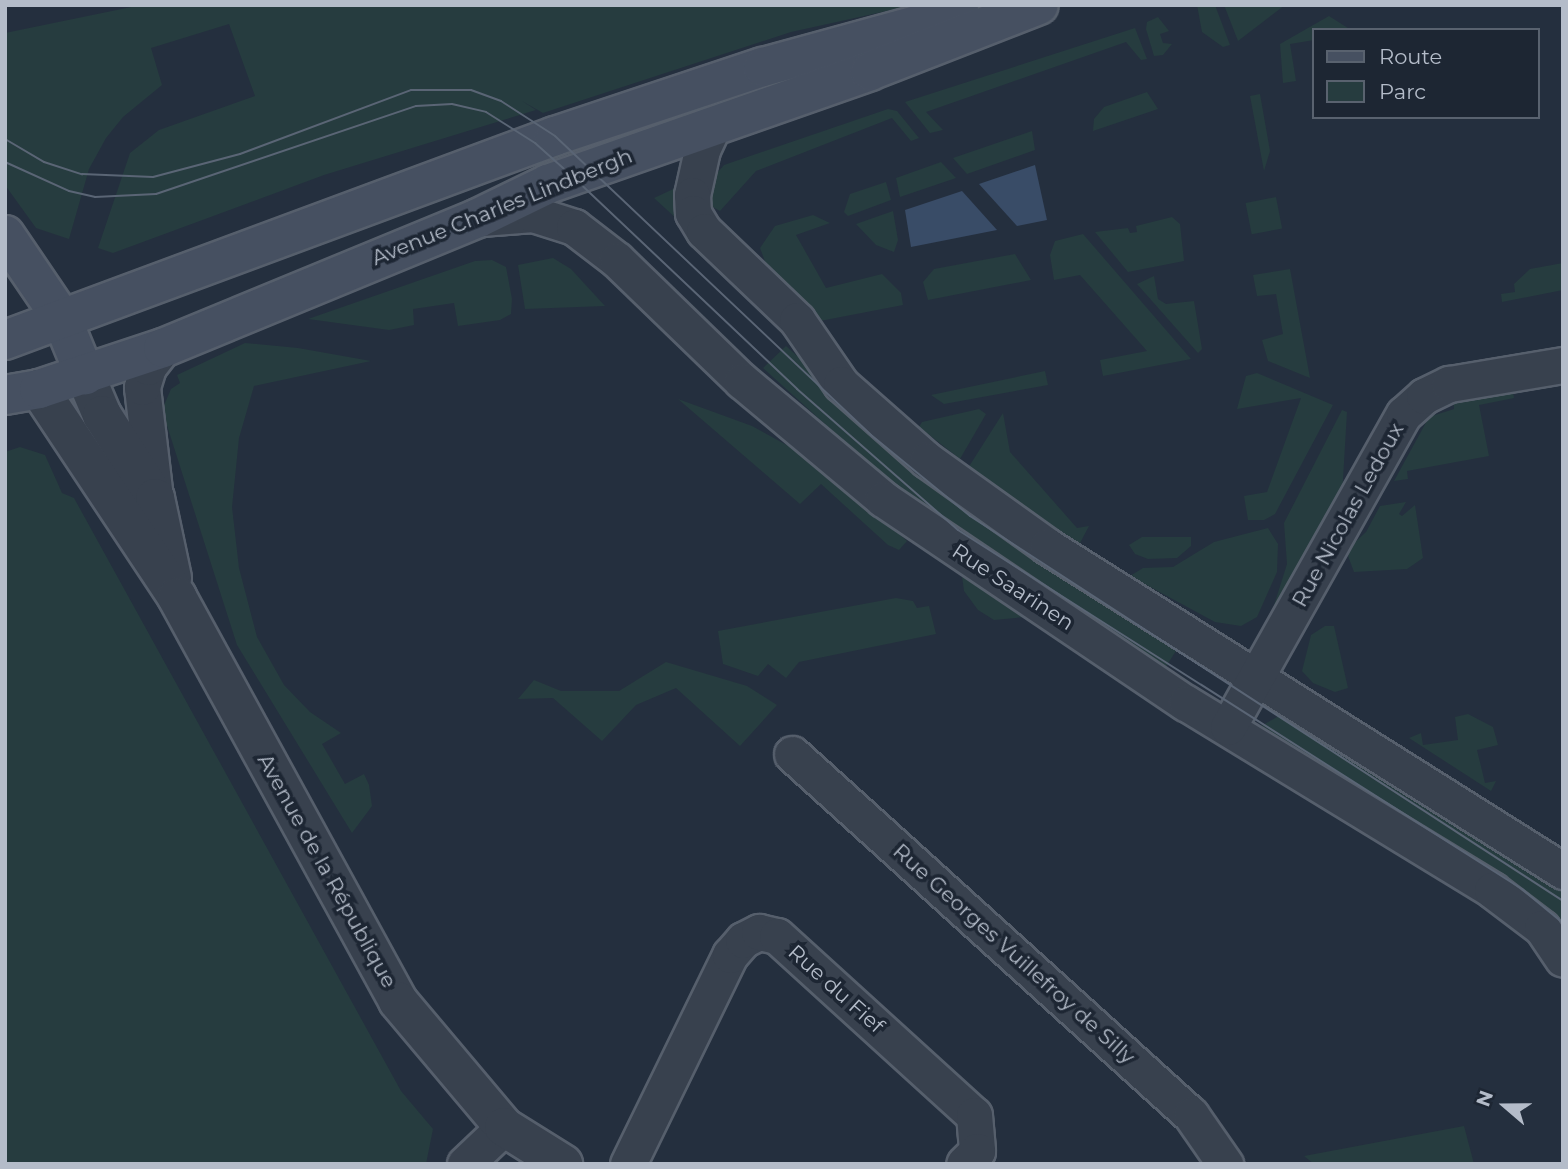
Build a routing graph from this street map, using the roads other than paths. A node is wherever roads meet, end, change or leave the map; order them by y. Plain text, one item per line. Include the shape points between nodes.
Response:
1 (988, 5) edge
2 (1039, 5) edge
3 (713, 126) junction
4 (478, 219) junction
5 (5, 235) edge
6 (62, 319) junction
7 (8, 332) edge
8 (163, 348) junction
9 (1563, 365) edge
10 (85, 376) junction
11 (22, 392) edge
12 (155, 498) junction
13 (177, 597) junction
14 (1260, 678) junction
15 (1228, 727) junction
16 (792, 754) dead end
17 (1563, 871) edge
18 (1563, 959) edge
19 (503, 1127) junction
20 (465, 1164) edge
21 (563, 1164) edge
22 (628, 1164) edge
23 (964, 1164) edge
24 (1225, 1164) edge

1 - 6 main road, Avenue Charles Lindbergh via 763,67 555,136
2 - 3 main road, Avenue Charles Lindbergh
3 - 4 main road, Avenue Charles Lindbergh via 548,184
3 - 14 street via 695,174 693,213 704,231 797,320 841,384 986,505
4 - 8 main road, Avenue Charles Lindbergh
4 - 15 street, Rue Saarinen via 533,214 574,227 617,260 742,381 883,499
5 - 6 main road, Avenue de la République
6 - 7 main road, Avenue Charles Lindbergh
6 - 10 main road, Avenue de la République
7 - 11 main road
8 - 10 main road, Avenue Charles Lindbergh
8 - 12 street, Avenue de la République via 148,367 142,387
9 - 14 street, Rue Nicolas Ledoux via 1449,384 1423,396 1404,414
10 - 11 main road, Avenue Charles Lindbergh
10 - 12 street, Avenue de la République via 102,415
11 - 13 street, Avenue de la République
12 - 13 street, Avenue de la République
13 - 19 street, Avenue de la République via 398,1001
14 - 15 street, Rue Nicolas Ledoux
14 - 17 street
15 - 18 street, Rue Saarinen via 1492,890 1542,928
16 - 24 street, Rue Georges Vuillefroy de Silly via 1191,1115
19 - 20 street
19 - 21 street, Avenue de la République
22 - 23 street, Rue du Fief via 730,955 743,940 760,932 777,936 974,1115 977,1151

